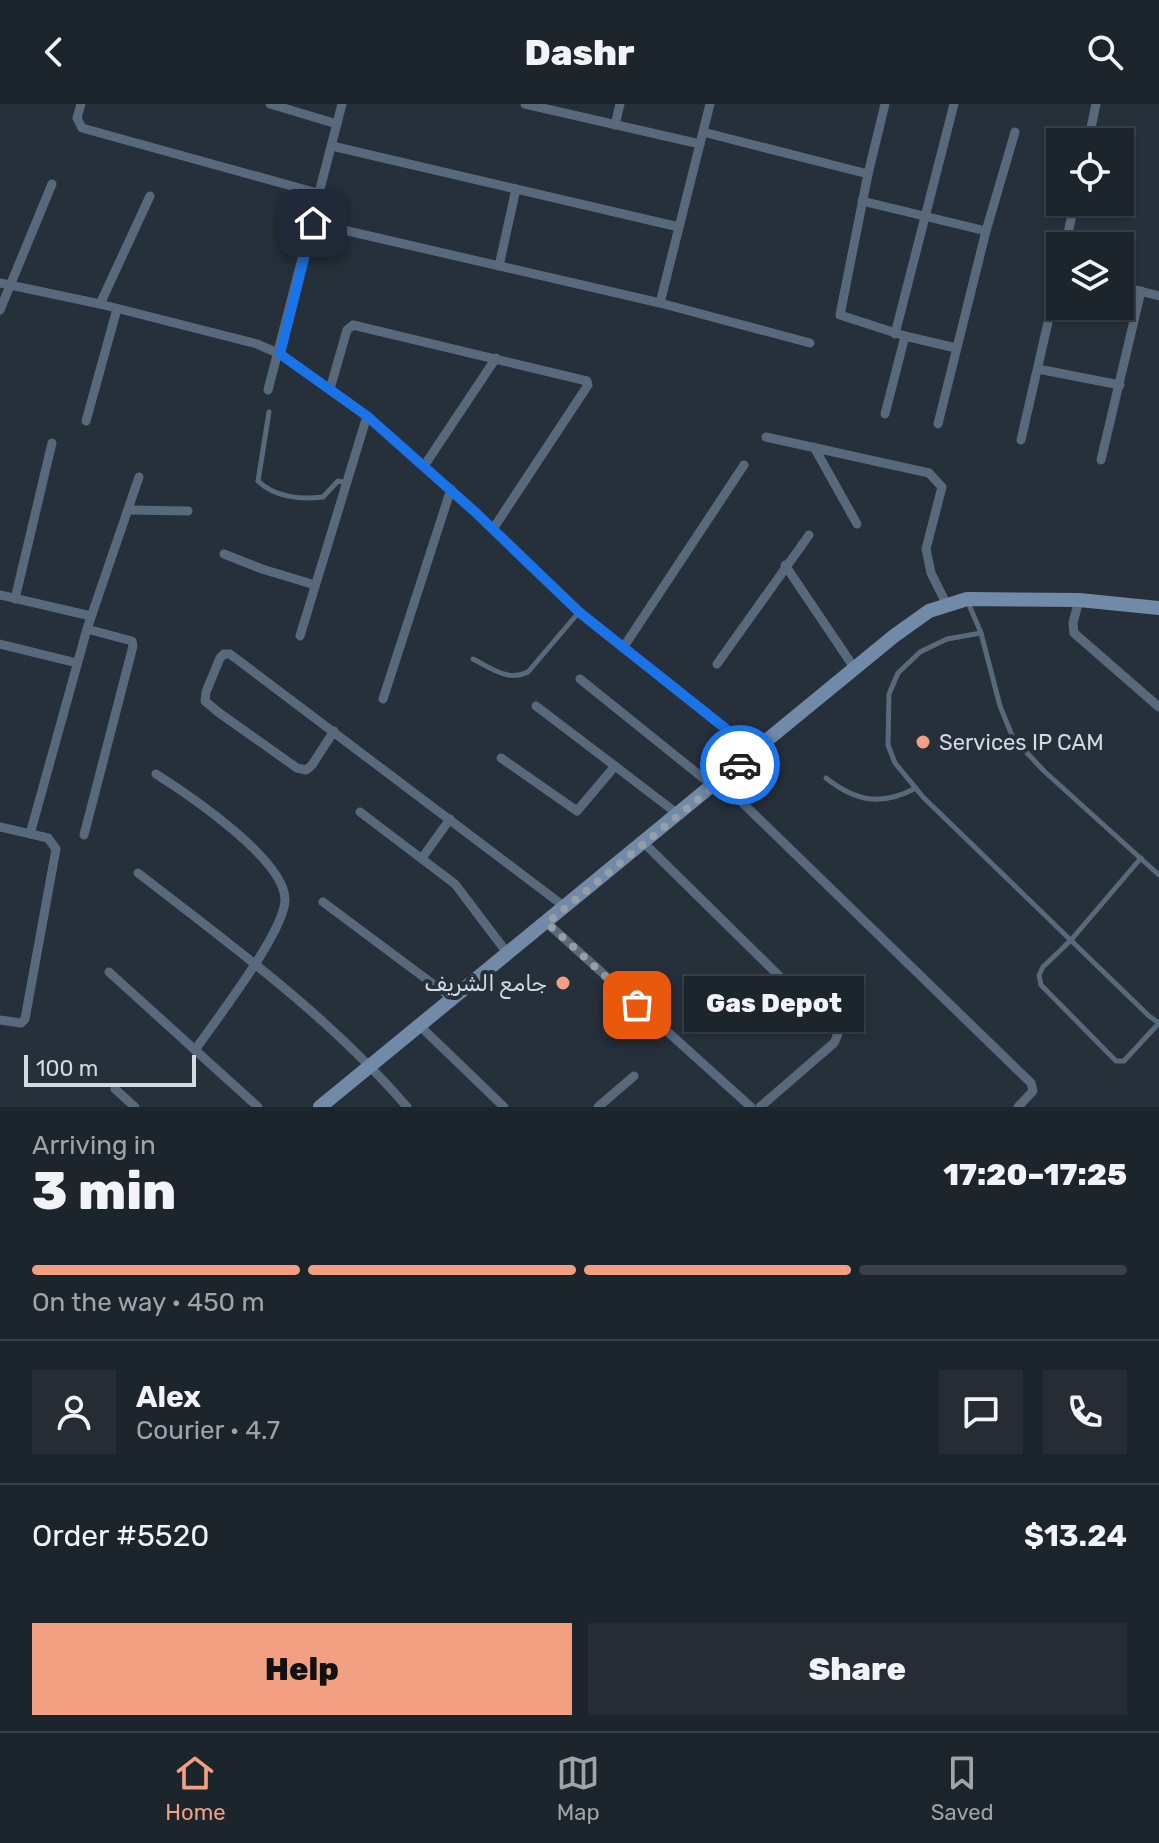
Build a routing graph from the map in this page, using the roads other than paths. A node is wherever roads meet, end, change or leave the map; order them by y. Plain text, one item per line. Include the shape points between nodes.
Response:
1 (81, 104) edge
2 (270, 104) edge
3 (342, 104) edge
4 (527, 104) edge
5 (620, 104) edge
6 (710, 104) edge
7 (885, 104) edge
8 (954, 104) edge
9 (1096, 104) edge
10 (337, 124) junction
11 (615, 125) junction
12 (1091, 128) edge
13 (703, 132) junction
14 (1015, 132) dead end
15 (700, 144) junction
16 (332, 146) junction
17 (868, 174) junction
18 (52, 184) dead end
19 (516, 189) junction
20 (321, 194) junction
21 (150, 196) dead end
22 (862, 201) junction
23 (925, 217) junction
24 (313, 223) junction
25 (679, 227) junction
26 (986, 231) junction
27 (499, 266) junction
28 (5, 284) edge
29 (1134, 289) edge
30 (1141, 291) junction
31 (1159, 296) edge
32 (660, 303) junction
33 (100, 304) junction
34 (117, 309) junction
35 (0, 310) edge
36 (1049, 320) edge
37 (900, 335) junction
38 (810, 343) dead end
39 (956, 348) junction
40 (280, 354) junction
41 (496, 358) junction
42 (1038, 369) junction
43 (1120, 385) junction
44 (330, 389) junction
45 (268, 390) dead end
46 (269, 412) dead end
47 (885, 414) dead end
48 (367, 416) junction
49 (86, 421) dead end
50 (938, 424) dead end
51 (766, 437) dead end
52 (1021, 440) dead end
53 (52, 443) dead end
54 (814, 447) junction
55 (1101, 460) dead end
56 (744, 465) dead end
57 (424, 466) junction
58 (139, 477) dead end
59 (347, 483) junction
60 (451, 489) junction
61 (128, 510) junction
62 (188, 511) dead end
63 (857, 524) dead end
64 (493, 529) junction
65 (809, 535) dead end
66 (224, 554) dead end
67 (785, 565) junction
68 (315, 585) junction
69 (0, 595) edge
70 (15, 599) junction
71 (967, 599) junction
72 (1079, 600) junction
73 (946, 603) junction
74 (1159, 608) edge
75 (579, 612) junction
76 (91, 616) junction
77 (87, 629) junction
78 (981, 633) junction
79 (300, 636) dead end
80 (0, 644) edge
81 (623, 648) junction
82 (473, 659) dead end
83 (77, 663) junction
84 (717, 664) dead end
85 (855, 669) junction
86 (580, 679) dead end
87 (383, 699) dead end
88 (536, 706) dead end
89 (1159, 707) edge
90 (334, 731) junction
91 (755, 752) junction
92 (501, 758) dead end
93 (615, 766) junction
94 (156, 774) dead end
95 (826, 778) dead end
96 (717, 784) junction
97 (916, 788) junction
98 (360, 812) dead end
99 (679, 815) junction
100 (450, 819) junction
101 (0, 827) edge
102 (30, 834) junction
103 (84, 835) dead end
104 (644, 843) junction
105 (422, 858) junction
106 (1141, 858) junction
107 (138, 873) dead end
108 (1159, 875) edge
109 (323, 902) dead end
110 (565, 907) junction
111 (547, 923) junction
112 (1071, 940) junction
113 (508, 954) junction
114 (254, 965) junction
115 (109, 972) dead end
116 (453, 999) junction
117 (0, 1020) edge
118 (1159, 1023) edge
119 (420, 1026) junction
120 (195, 1050) junction
121 (371, 1065) junction
122 (634, 1076) dead end
123 (115, 1089) dead end
124 (326, 1105) edge
125 (135, 1107) edge
126 (258, 1107) edge
127 (407, 1107) edge
128 (504, 1107) edge
129 (598, 1107) edge
130 (751, 1107) edge
131 (760, 1107) edge
132 (1018, 1107) edge

1 - 20 street via 77,118 82,128
2 - 10 street
3 - 10 street
4 - 11 street
5 - 11 street
6 - 13 street
7 - 17 street
8 - 23 street
9 - 12 street
10 - 16 street
11 - 15 street
13 - 15 street
13 - 17 street
14 - 26 street
15 - 25 street
16 - 19 street
16 - 20 street
17 - 22 street
18 - 28 street
19 - 25 street
19 - 27 street
20 - 24 street
21 - 33 street
22 - 23 street
22 - 37 street via 840,315
23 - 26 street
23 - 37 street
24 - 27 street
24 - 40 street
25 - 32 street
26 - 39 street
27 - 32 street
28 - 33 street
28 - 35 street
29 - 30 street
30 - 31 street
30 - 43 street
32 - 38 street
33 - 34 street
34 - 40 street
34 - 49 street
36 - 42 street
37 - 39 street
37 - 47 street
39 - 50 street
40 - 44 street
40 - 45 street
41 - 44 street via 353,325
41 - 57 street
41 - 64 street via 588,385
42 - 43 street
42 - 52 street
43 - 55 street
44 - 48 street
46 - 59 lane via 258,481 265,488 308,499 323,497 338,481
48 - 57 street
48 - 59 street
51 - 54 street
53 - 70 street
54 - 63 street
54 - 73 street via 929,473 941,484 926,549
56 - 81 street
57 - 60 street
58 - 61 street
59 - 68 street
60 - 64 street
60 - 87 street
61 - 62 street
61 - 76 street
64 - 75 street
65 - 67 street
66 - 68 street
67 - 84 street
67 - 85 street
68 - 79 street
69 - 70 street
70 - 76 street
71 - 72 main road
71 - 73 main road
71 - 78 lane
72 - 74 main road
72 - 89 street via 1074,633
73 - 85 main road via 912,622
75 - 81 street
75 - 82 lane via 528,672 517,677
76 - 77 street
77 - 83 street
77 - 103 street via 126,638 133,646
78 - 97 lane via 947,639 920,652 898,673 889,694 888,745
78 - 106 lane via 1013,738
80 - 83 street
81 - 91 street
83 - 102 street
85 - 91 main road
86 - 96 street
88 - 93 street
90 - 90 street via 230,654 220,658 205,701 297,768 312,765
90 - 100 street
91 - 96 main road
92 - 93 street via 577,811
93 - 99 street
94 - 114 street via 261,855 277,874 284,889 284,913
95 - 97 lane via 859,797 887,800
96 - 99 main road
96 - 132 street via 1031,1083 1033,1091
97 - 112 lane
98 - 105 street
99 - 104 main road
100 - 105 street
100 - 110 street
101 - 102 street
102 - 117 street via 48,838 56,849 25,1019 15,1024
104 - 110 main road
104 - 131 street via 838,1034
105 - 113 street via 467,897
106 - 108 lane
106 - 112 lane
107 - 114 street
109 - 116 street
110 - 111 main road
111 - 113 main road
111 - 130 street
112 - 118 lane
112 - 118 lane via 1043,967 1041,985 1111,1059 1124,1061
113 - 116 main road
114 - 120 street
114 - 121 street
115 - 120 street
116 - 119 main road
119 - 121 main road
119 - 128 street
120 - 126 street
121 - 124 main road
121 - 127 street
122 - 129 street
123 - 125 street

